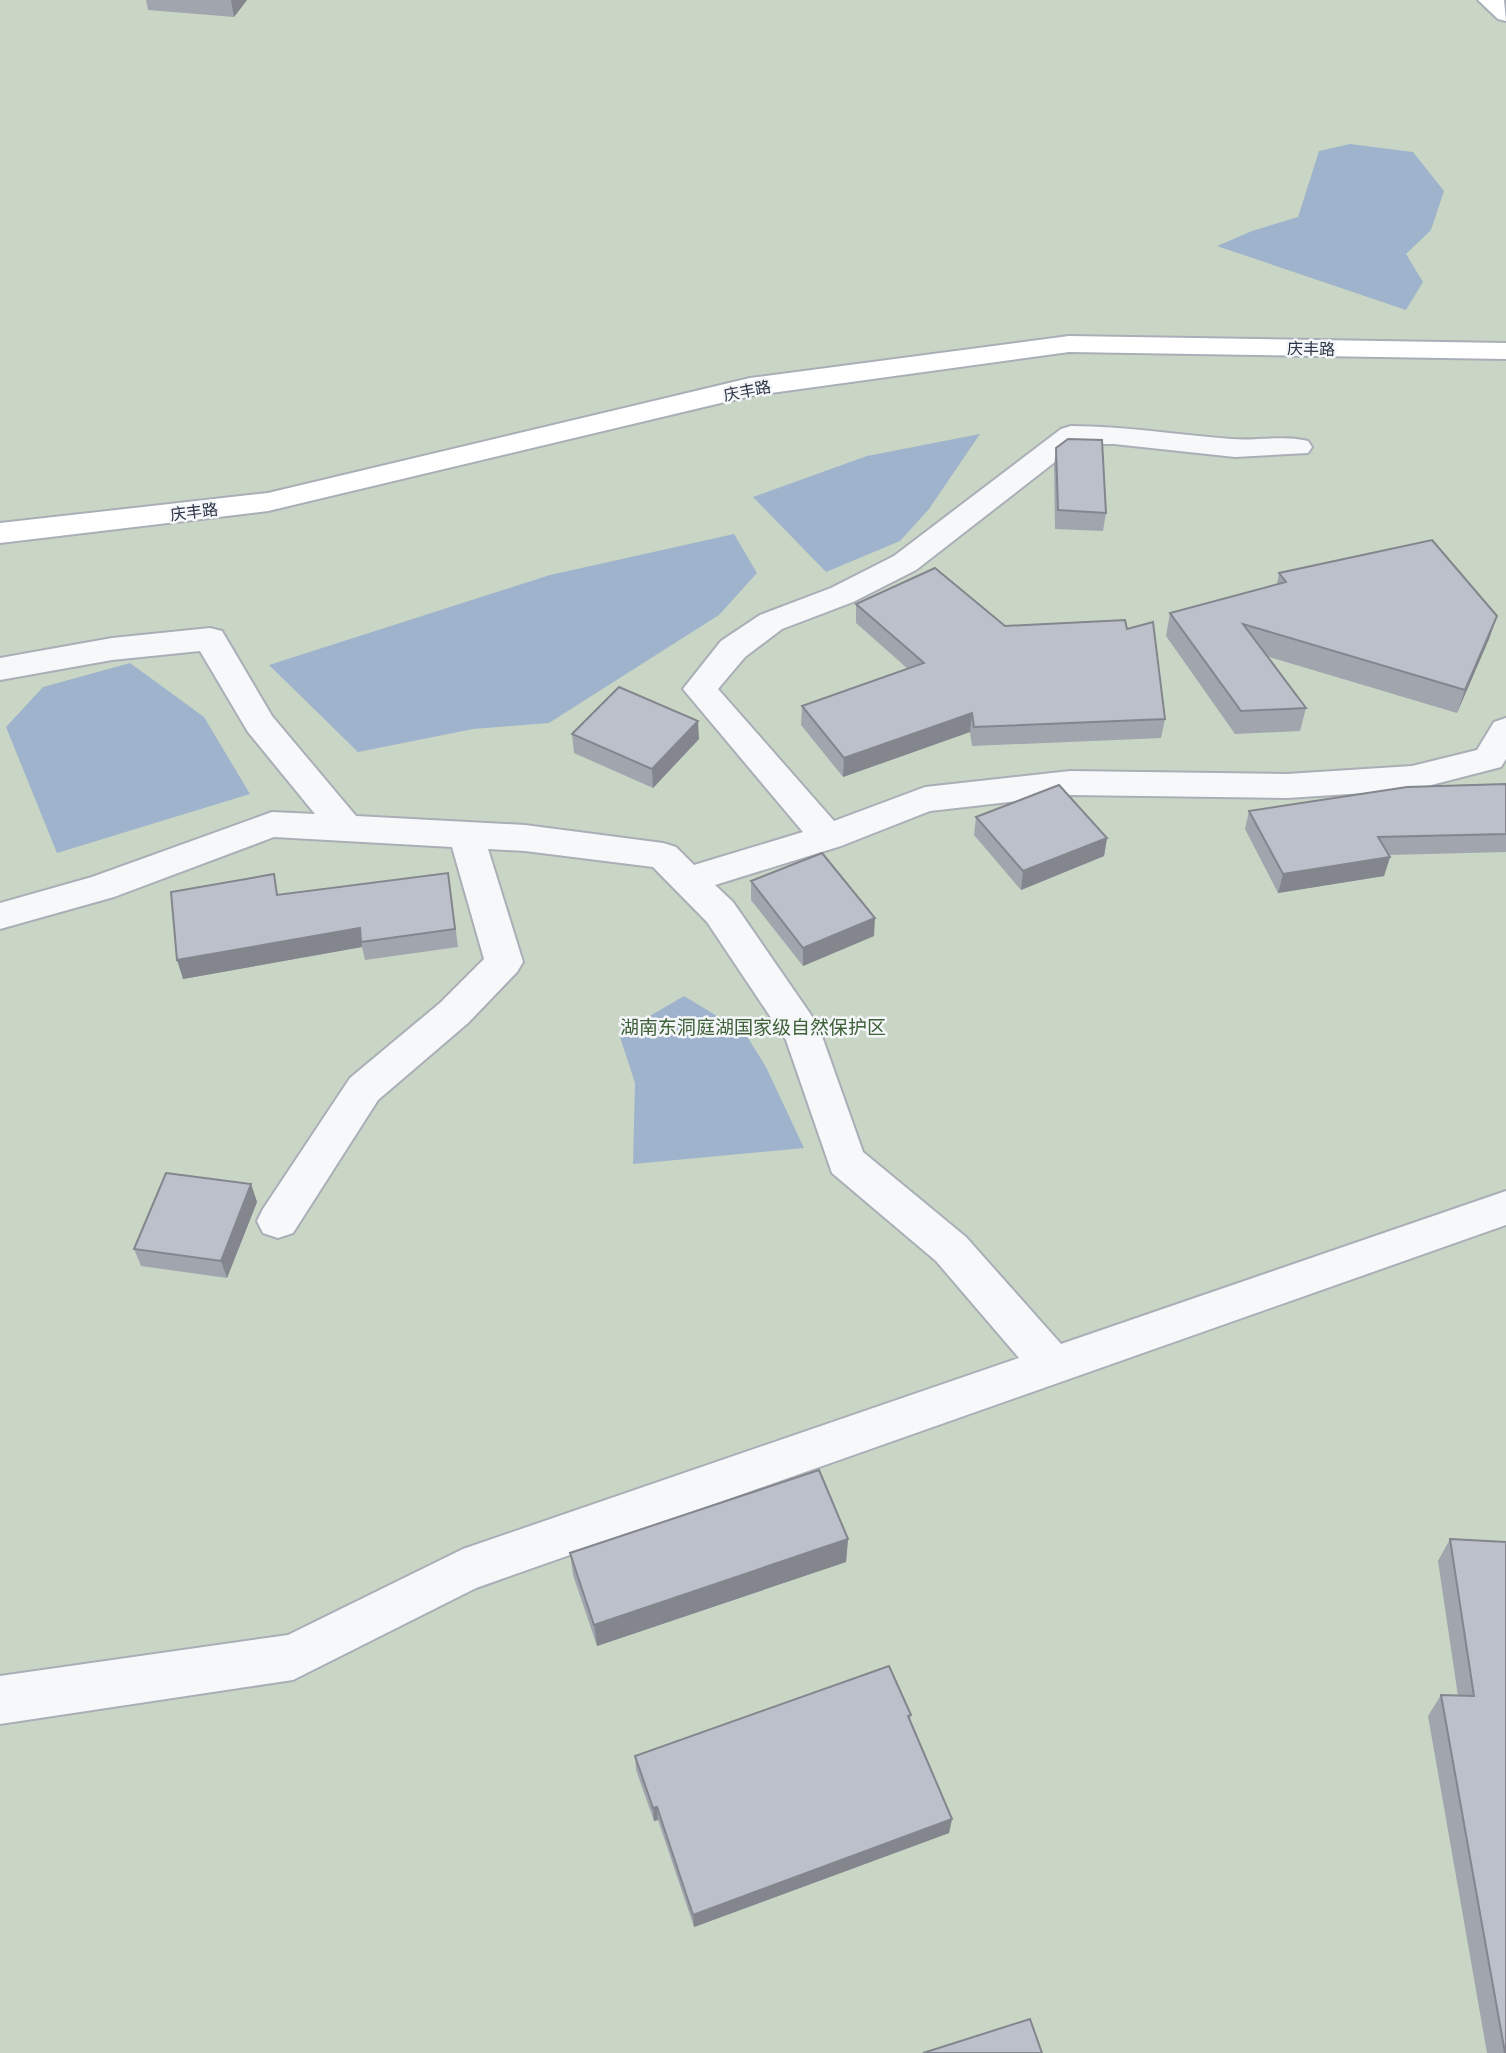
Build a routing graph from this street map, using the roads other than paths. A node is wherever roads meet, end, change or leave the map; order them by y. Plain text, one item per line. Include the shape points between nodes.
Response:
1 (1490, 0) edge
2 (1506, 14) edge
3 (1506, 351) edge
4 (1297, 447) dead end
5 (0, 533) edge
6 (0, 669) edge
7 (1506, 730) edge
8 (346, 828) junction
9 (466, 834) junction
10 (828, 836) junction
11 (689, 880) junction
12 (0, 916) edge
13 (1506, 1208) edge
14 (278, 1221) dead end
15 (1053, 1366) junction
16 (0, 1700) edge

1 - 2 street
3 - 5 street, 庆丰路 via 1069,344 750,387 268,502
4 - 10 street via 1235,448 1071,435 905,563 842,595 771,622 733,649 700,689
6 - 8 street via 111,649 209,639 260,724
7 - 10 street via 1489,759 1412,778 1287,786 1070,783 925,799
8 - 9 street
8 - 12 street via 272,824 102,888
9 - 11 street via 663,856
9 - 14 street via 504,962 454,1013 364,1089
10 - 11 street
11 - 15 street via 720,912 804,1036 846,1161 951,1249
13 - 15 street
15 - 16 street via 463,1570 293,1657

